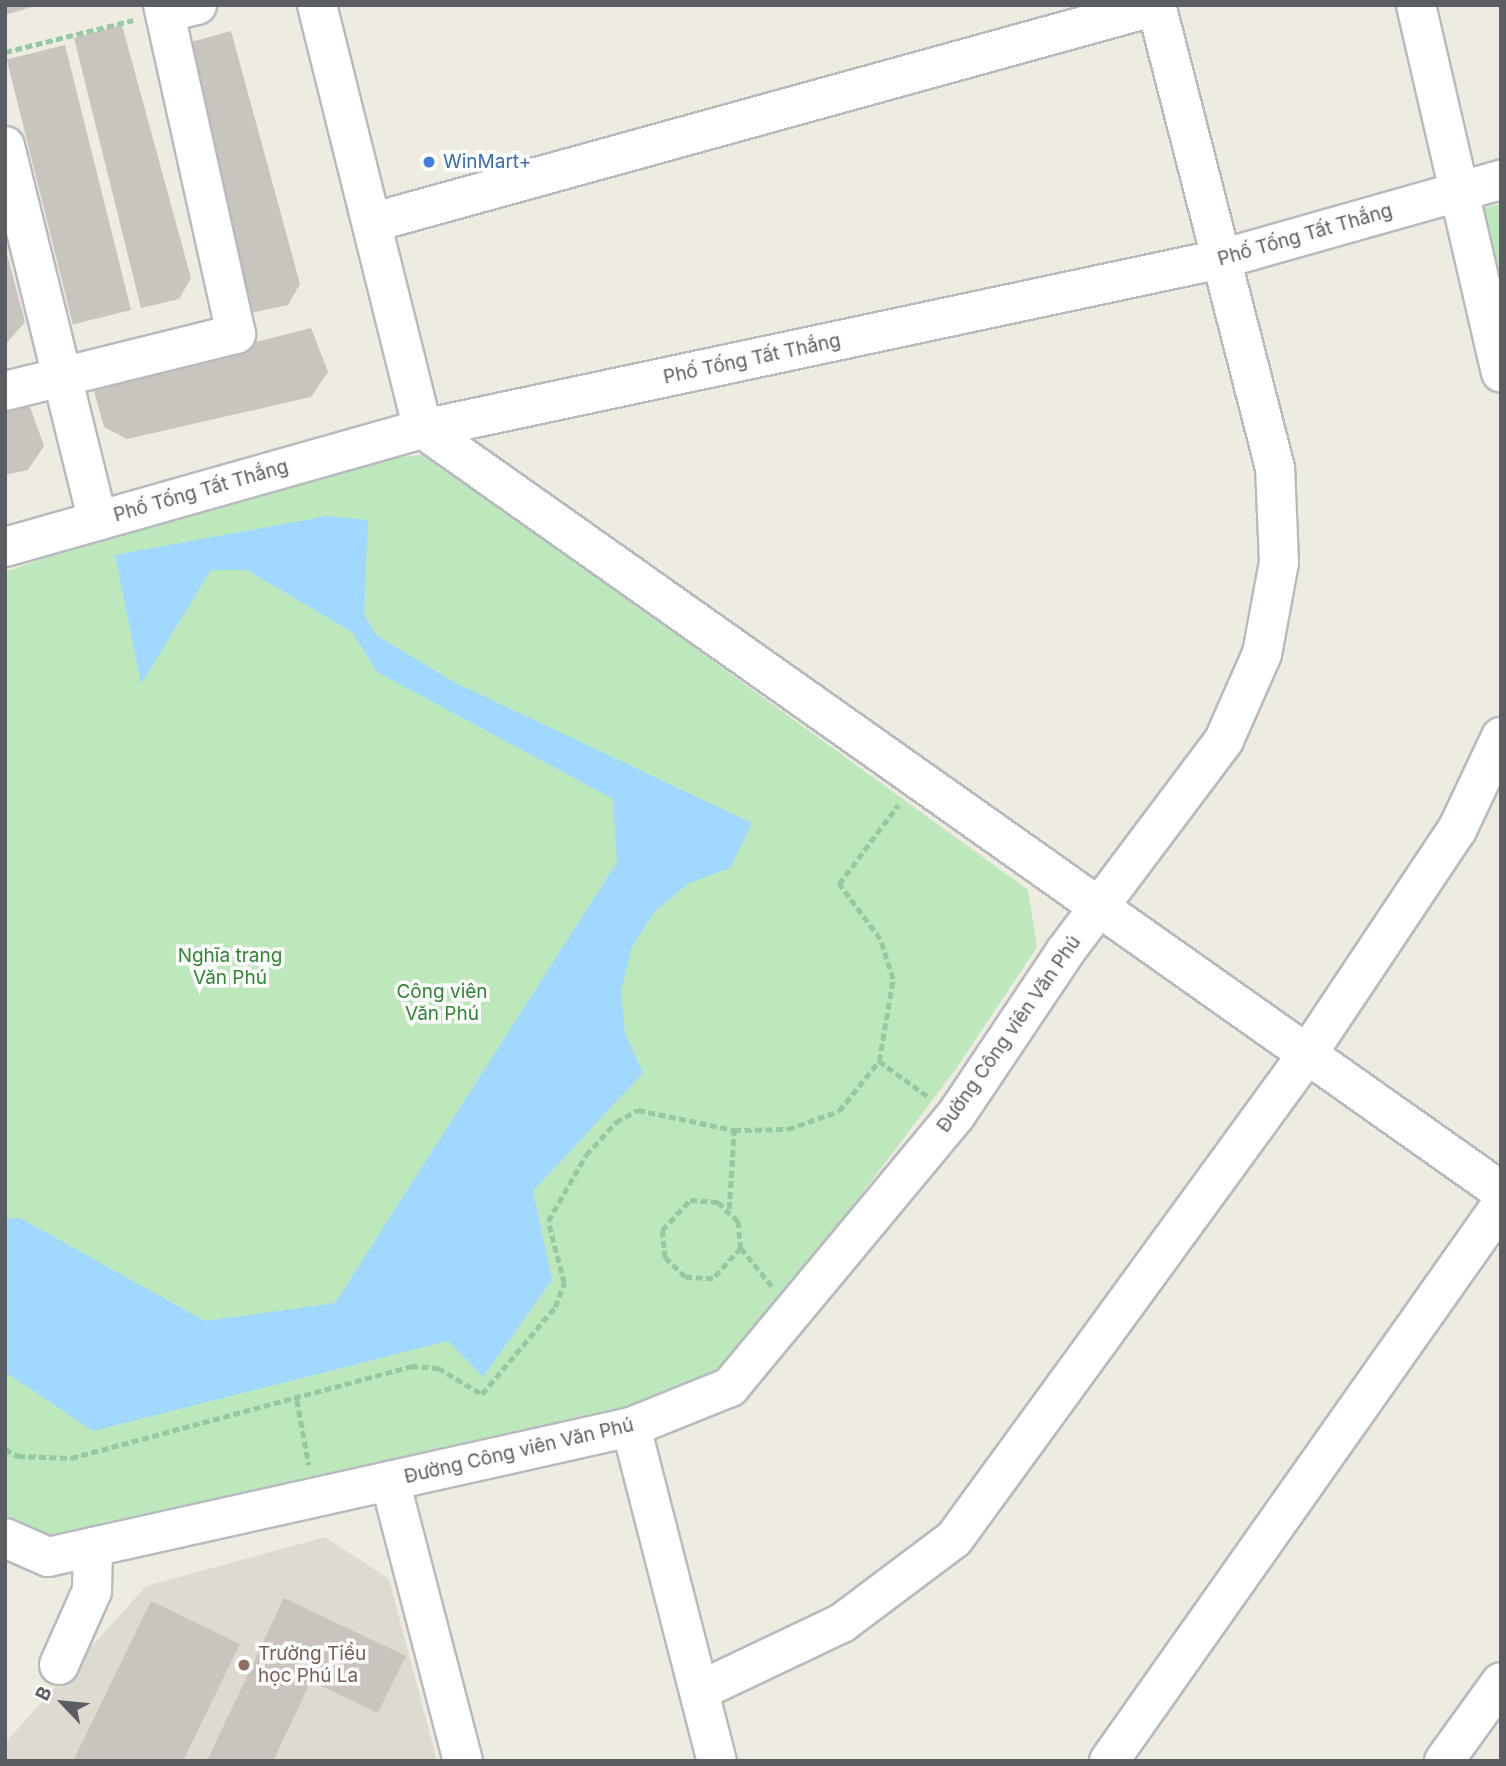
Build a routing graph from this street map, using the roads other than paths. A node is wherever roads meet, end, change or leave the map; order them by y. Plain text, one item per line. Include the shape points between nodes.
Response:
1 (317, 5) edge
2 (1416, 5) edge
3 (1156, 6) edge
4 (175, 8) edge
5 (5, 146) edge
6 (1501, 180) edge
7 (1459, 192) junction
8 (374, 222) junction
9 (1221, 259) junction
10 (1501, 372) edge
11 (67, 378) junction
12 (5, 391) edge
13 (422, 429) junction
14 (98, 521) junction
15 (5, 547) edge
16 (1501, 737) edge
17 (1097, 911) junction
18 (1306, 1056) junction
19 (1501, 1191) edge
20 (1501, 1205) edge
21 (631, 1427) junction
22 (390, 1481) junction
23 (5, 1538) edge
24 (93, 1547) junction
25 (59, 1665) dead end
26 (1501, 1682) edge
27 (701, 1690) junction
28 (463, 1761) edge
29 (717, 1761) edge
30 (1109, 1761) edge
31 (1444, 1761) edge

1 - 8 street
2 - 7 street
3 - 8 street
3 - 9 street, Đường Công viên Văn Phú
4 - 11 street via 236,334
5 - 11 street
6 - 7 street, Phố Tống Tất Thắng
7 - 9 street, Phố Tống Tất Thắng
7 - 10 street
8 - 13 street
9 - 13 street, Phố Tống Tất Thắng
9 - 17 street, Đường Công viên Văn Phú via 1275,468 1279,562 1262,654 1224,740
11 - 12 street
11 - 14 street
13 - 14 street, Phố Tống Tất Thắng
13 - 17 street
14 - 15 street, Phố Tống Tất Thắng
16 - 18 street via 1457,830
17 - 18 street
17 - 21 street, Đường Công viên Văn Phú via 956,1115 791,1308 730,1387
18 - 19 street
18 - 27 street via 954,1539 842,1623
20 - 30 street
21 - 22 street, Đường Công viên Văn Phú
21 - 27 street
22 - 24 street, Đường Công viên Văn Phú
22 - 28 street
23 - 24 street, Đường Công viên Văn Phú via 48,1557
24 - 25 street via 92,1591
26 - 31 street
27 - 29 street

